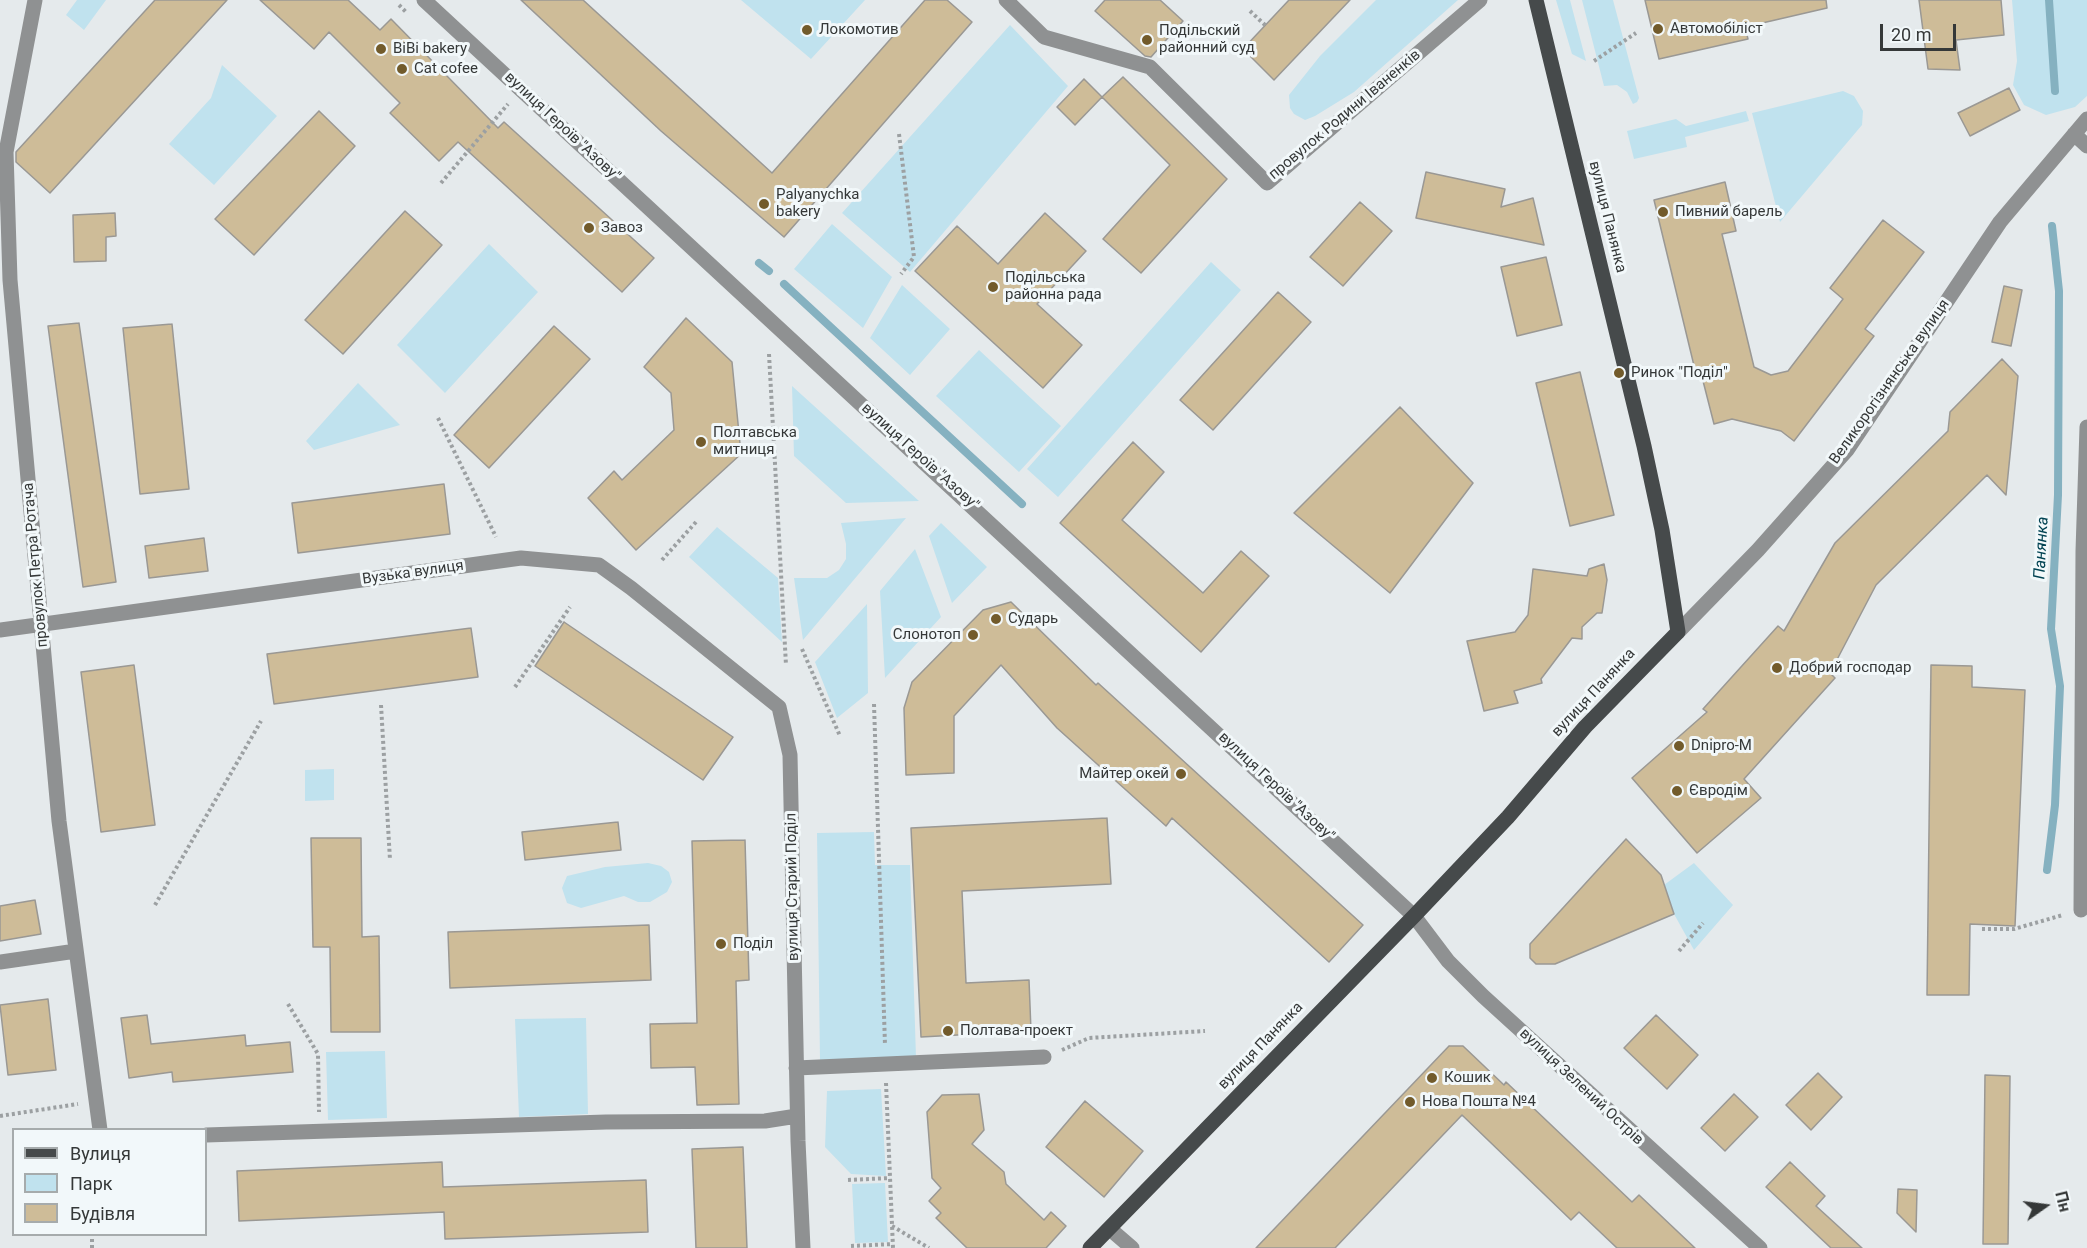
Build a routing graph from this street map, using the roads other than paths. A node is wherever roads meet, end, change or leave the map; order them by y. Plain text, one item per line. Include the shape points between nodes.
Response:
1 (35, 0) edge
2 (423, 0) edge
3 (1006, 0) edge
4 (1480, 0) edge
5 (1536, 0) edge
6 (2087, 119) edge
7 (2074, 134) junction
8 (2087, 146) edge
9 (2087, 427) edge
10 (2085, 551) edge
11 (42, 624) junction
12 (0, 630) edge
13 (1678, 632) junction
14 (779, 707) joint
15 (2080, 910) road end
16 (1414, 916) junction
17 (76, 951) junction
18 (0, 962) edge
19 (1044, 1058) road end
20 (796, 1068) junction
21 (797, 1116) junction
22 (100, 1128) edge
23 (207, 1135) edge
24 (1110, 1229) junction
25 (803, 1248) edge
26 (1090, 1248) edge
27 (1132, 1248) edge
28 (1760, 1248) edge

1 - 11 street, провулок Петра Ротача via 6,152 10,280
2 - 16 street, вулиця Героїв "Азову"
3 - 4 street, провулок Родини Іваненків via 1044,37 1150,67 1268,183
5 - 13 main road, вулиця Панянка via 1644,446
6 - 7 street, Великорогізнянська вулиця
7 - 8 street
7 - 13 street, Великорогізнянська вулиця via 2000,222 1847,450
9 - 10 street
10 - 15 street
11 - 12 street, Вузька вулиця
11 - 14 street, Вузька вулиця via 521,558 599,565
11 - 17 street, провулок Петра Ротача via 59,821
13 - 16 main road, вулиця Панянка via 1585,727 1508,817
14 - 20 street, вулиця Старий Поділ via 790,755
16 - 24 main road, вулиця Панянка
16 - 28 street, вулиця Зелений Острів via 1448,961 1483,996
17 - 18 street
17 - 22 street, провулок Петра Ротача
19 - 20 street
20 - 21 street, вулиця Старий Поділ
21 - 23 street via 765,1121
21 - 25 street, вулиця Старий Поділ
24 - 26 main road, вулиця Панянка
24 - 27 street

